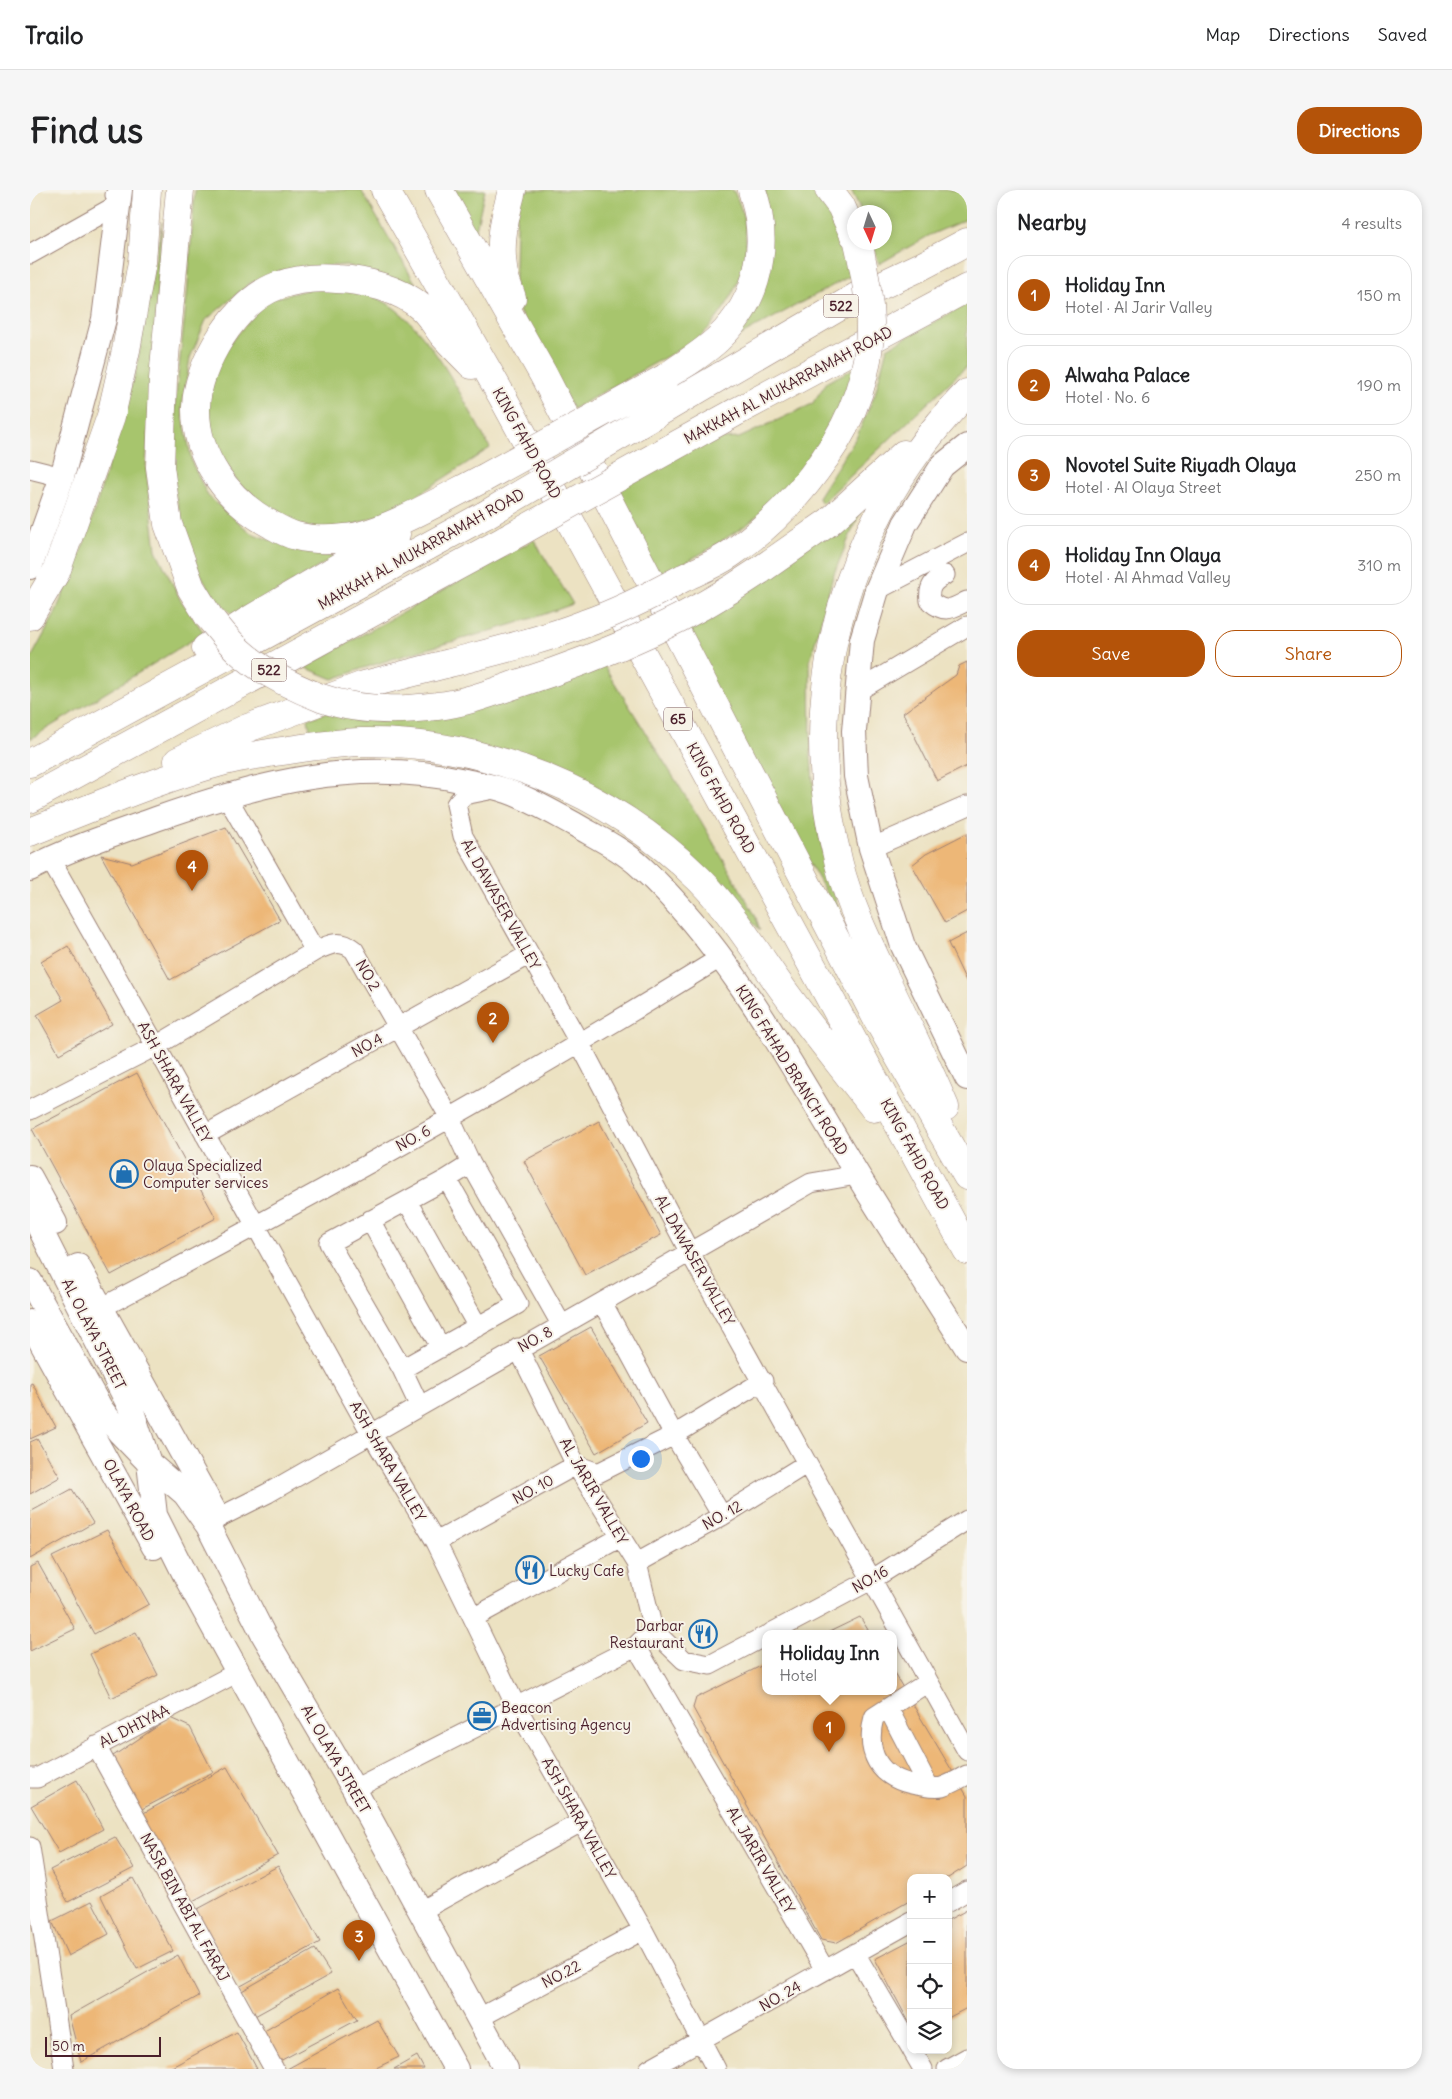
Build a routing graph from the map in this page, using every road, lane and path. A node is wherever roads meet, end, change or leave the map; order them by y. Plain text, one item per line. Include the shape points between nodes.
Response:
1 (148, 190) edge
2 (180, 190) edge
3 (385, 190) edge
4 (439, 190) edge
5 (512, 190) edge
6 (752, 190) edge
7 (829, 190) edge
8 (117, 195) edge
9 (847, 220) edge
10 (967, 242) edge
11 (860, 250) edge
12 (30, 254) edge
13 (967, 288) edge
14 (856, 297) junction
15 (543, 374) junction
16 (665, 378) junction
17 (967, 393) edge
18 (502, 396) junction
19 (941, 420) junction
20 (967, 446) edge
21 (30, 469) edge
22 (62, 477) junction
23 (484, 478) junction
24 (964, 550) edge
25 (30, 567) edge
26 (945, 575) dead end
27 (877, 590) junction
28 (967, 601) edge
29 (30, 616) edge
30 (967, 626) edge
31 (856, 692) junction
32 (40, 758) edge
33 (497, 788) junction
34 (226, 795) junction
35 (30, 799) edge
36 (967, 806) edge
37 (30, 832) edge
38 (871, 848) junction
39 (40, 864) edge
40 (315, 951) junction
41 (528, 955) junction
42 (720, 958) junction
43 (398, 1028) junction
44 (580, 1044) junction
45 (156, 1046) junction
46 (967, 1078) edge
47 (30, 1110) edge
48 (450, 1118) junction
49 (205, 1135) junction
50 (967, 1159) edge
51 (471, 1164) junction
52 (857, 1175) junction
53 (967, 1176) edge
54 (30, 1177) edge
55 (447, 1179) junction
56 (407, 1202) junction
57 (30, 1209) edge
58 (370, 1220) junction
59 (255, 1227) junction
60 (967, 1250) edge
61 (689, 1251) junction
62 (30, 1281) edge
63 (603, 1304) junction
64 (101, 1308) junction
65 (30, 1322) edge
66 (561, 1324) junction
67 (478, 1327) junction
68 (441, 1348) junction
69 (518, 1348) junction
70 (967, 1348) edge
71 (402, 1369) junction
72 (763, 1381) junction
73 (419, 1405) junction
74 (371, 1434) junction
75 (674, 1435) junction
76 (149, 1463) junction
77 (806, 1464) junction
78 (576, 1465) junction
79 (722, 1516) junction
80 (218, 1518) junction
81 (967, 1520) edge
82 (620, 1537) junction
83 (436, 1542) junction
84 (637, 1563) junction
85 (871, 1580) junction
86 (473, 1618) junction
87 (653, 1630) junction
88 (777, 1630) edge
89 (263, 1634) junction
90 (762, 1638) edge
91 (636, 1646) junction
92 (238, 1672) junction
93 (928, 1682) junction
94 (516, 1706) junction
95 (888, 1708) junction
96 (96, 1746) junction
97 (967, 1752) edge
98 (967, 1775) edge
99 (30, 1778) edge
100 (929, 1787) junction
101 (354, 1789) junction
102 (581, 1822) junction
103 (30, 1847) edge
104 (967, 1892) edge
105 (34, 1900) edge
106 (952, 1900) edge
107 (419, 1912) junction
108 (907, 1924) edge
109 (643, 1930) junction
110 (855, 1953) junction
111 (825, 1970) junction
112 (479, 2018) junction
113 (700, 2042) junction
114 (907, 2042) edge
115 (914, 2054) edge
116 (967, 2058) edge
117 (64, 2069) edge
118 (274, 2069) edge
119 (456, 2069) edge
120 (506, 2069) edge
121 (649, 2069) edge
122 (716, 2069) edge
123 (923, 2069) edge
124 (947, 2069) edge

1 - 29 highway via 142,262 111,416 56,572
2 - 19 highway, bridge via 163,379 160,468 168,524 190,588 209,618 239,651 282,680 323,698 382,708 439,706 481,696 596,657 730,591 829,522
3 - 18 highway, KING FAHD ROAD / 65
4 - 15 highway, 65
5 - 15 highway via 502,229 503,269 516,311
6 - 16 highway via 759,216 761,243 758,270 750,296 718,340
7 - 9 highway
8 - 12 street
8 - 22 main road via 104,319
10 - 14 highway, MAKKAH AL MUKARRAMAH ROAD / 522
11 - 37 highway, bridge via 870,321 868,354 852,413 840,438 806,486 784,510 732,553 584,624 364,685 245,729
13 - 35 highway, MAKKAH AL MUKARRAMAH ROAD / 522, bridge
14 - 16 highway
14 - 32 highway, MAKKAH AL MUKARRAMAH ROAD / 522, bridge via 485,515
15 - 53 highway, 65 via 876,1017
16 - 23 highway, bridge
17 - 19 highway
18 - 23 highway via 422,308 404,296 360,281 340,279 308,278 262,293 229,323 202,377 196,406 204,448 216,477 251,514 294,536 348,538 386,527
18 - 60 highway, KING FAHD ROAD / 65
19 - 50 highway via 894,485 862,549 840,610 823,708 824,745 830,822 839,865 854,910
20 - 27 main road via 942,466 905,524
21 - 22 street
22 - 25 main road
23 - 32 highway via 425,518 251,619
24 - 27 street
26 - 28 street via 934,581 929,592 930,601 939,609 951,609
27 - 31 main road via 862,640
30 - 31 street
31 - 38 main road via 856,776
33 - 34 main road, KING FAHAD BRANCH ROAD via 431,774 382,770 331,773
33 - 41 street, AL DAWASER VALLEY via 464,795 456,804 463,836
33 - 42 main road, KING FAHAD BRANCH ROAD via 546,808 640,866
34 - 39 main road, KING FAHAD BRANCH ROAD
34 - 40 street
36 - 38 street
37 - 60 highway via 163,780 227,760 359,742 450,749 491,758 573,788 625,819 671,855 699,879 738,924 777,982 894,1134
38 - 46 main road via 903,946
39 - 45 street, ASH SHARA VALLEY
40 - 43 street, NO.2 via 334,942 346,944 354,950
40 - 45 street, NO.2
41 - 43 street, NO.4
41 - 44 street, AL DAWASER VALLEY
42 - 44 street, NO. 6
42 - 52 main road, KING FAHAD BRANCH ROAD via 772,1032
43 - 48 street, NO.2
43 - 49 street, NO.4
44 - 48 street, NO. 6
44 - 61 street, AL DAWASER VALLEY
45 - 47 street, NO.2
45 - 49 street, ASH SHARA VALLEY
48 - 51 street, NO.2
48 - 59 street, NO. 6
49 - 59 street, ASH SHARA VALLEY
51 - 55 street
51 - 66 street, NO.2
52 - 61 street, NO. 8 via 811,1183
52 - 70 main road, KING FAHAD BRANCH ROAD
54 - 64 main road
55 - 56 street
55 - 67 street via 518,1304
56 - 58 street
56 - 67 street
57 - 76 main road, AL OLAYA STREET via 119,1381
58 - 68 street
58 - 71 street via 329,1243
59 - 64 street, NO. 6
59 - 74 street, ASH SHARA VALLEY
61 - 63 street, NO. 8
61 - 72 street, AL DAWASER VALLEY
62 - 76 main road, AL OLAYA STREET via 101,1409
63 - 66 street, NO. 8
63 - 75 street
64 - 80 main road
65 - 92 main road, OLAYA ROAD via 187,1608
66 - 69 street, NO. 8
67 - 68 street
68 - 71 street
69 - 73 street, NO. 8
69 - 78 street, AL JARIR VALLEY
71 - 73 street
72 - 75 street
72 - 77 street, AL DAWASER VALLEY
73 - 74 street, NO. 8
74 - 80 street, NO. 8
74 - 83 street, ASH SHARA VALLEY
75 - 78 street via 598,1472
75 - 79 street
76 - 89 main road, AL OLAYA STREET via 185,1494 208,1526
76 - 92 main road, AL OLAYA STREET via 155,1515
77 - 79 street, NO. 12
77 - 85 street, AL DAWASER VALLEY
78 - 82 street, AL JARIR VALLEY
78 - 83 street, NO. 10
79 - 84 street, NO. 12
80 - 89 main road
81 - 85 street, NO.16
82 - 84 street, AL JARIR VALLEY
82 - 86 street
83 - 86 street, ASH SHARA VALLEY
84 - 87 street, AL JARIR VALLEY
85 - 88 street, NO.16
85 - 93 street, AL DAWASER VALLEY
86 - 94 street, ASH SHARA VALLEY
87 - 90 street via 684,1660 710,1666
87 - 91 street
89 - 101 main road, AL OLAYA STREET
91 - 94 street
91 - 111 street, AL JARIR VALLEY
92 - 96 street, AL DHIYAA
92 - 119 main road, AL OLAYA STREET
93 - 95 street
93 - 97 street, AL DAWASER VALLEY
94 - 101 street
94 - 102 street, ASH SHARA VALLEY
95 - 100 street
95 - 100 street via 874,1717 871,1731 878,1767 910,1784
96 - 99 street, AL DHIYAA via 38,1778
96 - 118 street, NASR BIN ABI AL FARAJ
98 - 100 street via 941,1787
101 - 107 main road, AL OLAYA STREET
102 - 107 street
102 - 109 street, ASH SHARA VALLEY
103 - 105 street
104 - 106 street
105 - 117 street
107 - 112 main road, AL OLAYA STREET
108 - 110 street, NO. 24
109 - 112 street, NO.22
109 - 113 street, ASH SHARA VALLEY
110 - 111 street, NO. 24
110 - 114 street
111 - 113 street, NO. 24
112 - 120 main road, AL OLAYA STREET
113 - 121 street, NO. 24
113 - 122 street, ASH SHARA VALLEY
115 - 123 street
116 - 124 street

